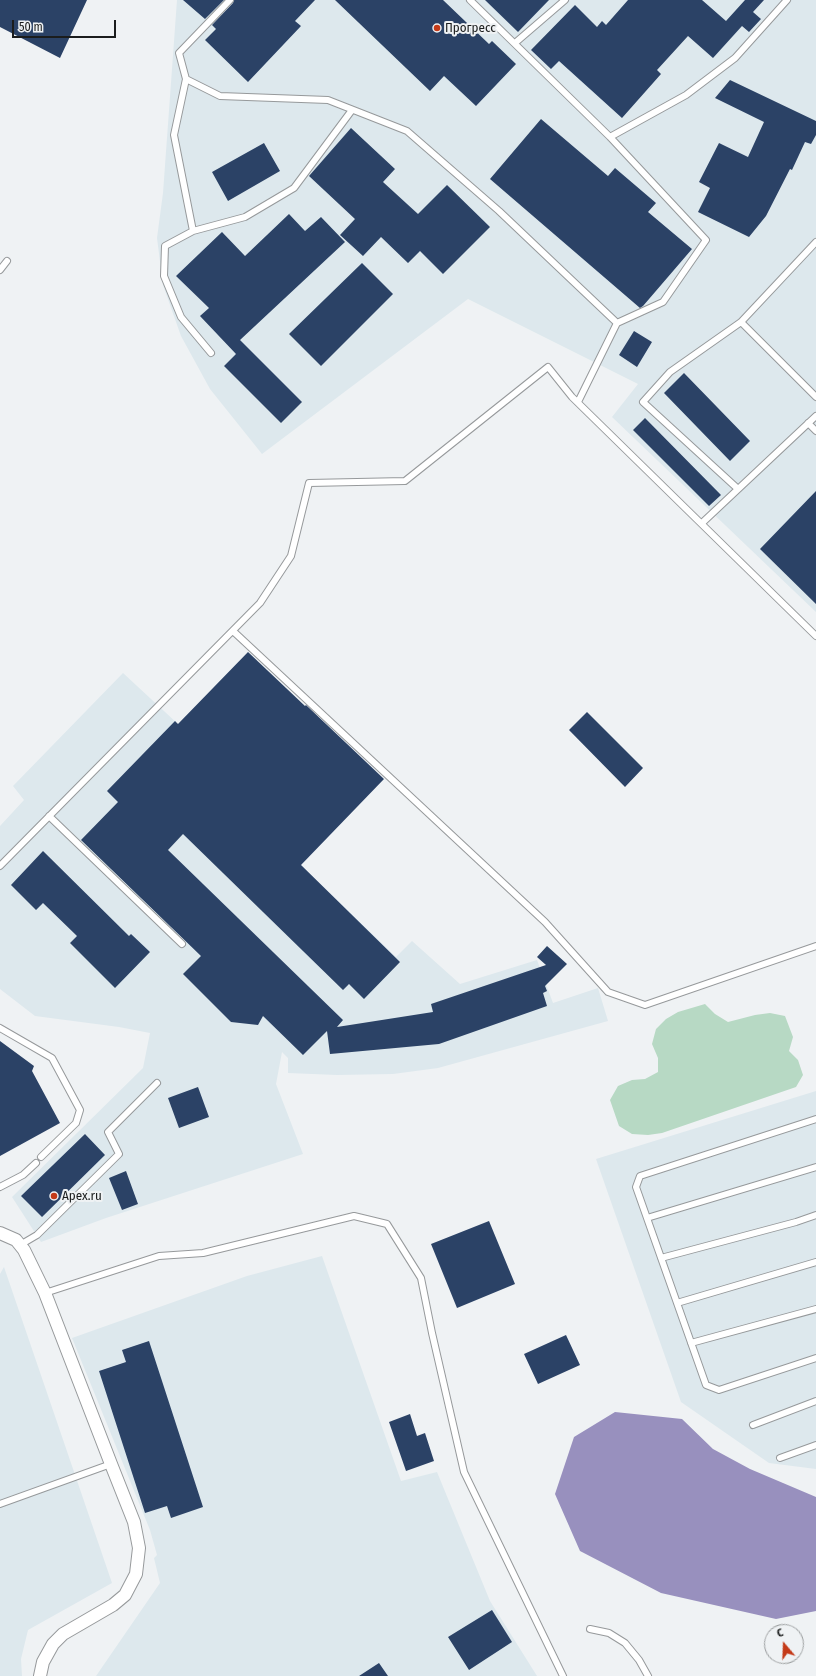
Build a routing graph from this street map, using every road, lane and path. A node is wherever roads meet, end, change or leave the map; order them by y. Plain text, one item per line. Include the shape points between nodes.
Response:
1 (230, 0) edge
2 (470, 0) edge
3 (565, 0) edge
4 (787, 0) edge
5 (515, 43) junction
6 (186, 79) junction
7 (352, 110) junction
8 (610, 136) junction
9 (193, 231) junction
10 (816, 242) edge
11 (7, 261) dead end
12 (0, 270) edge
13 (741, 322) junction
14 (617, 324) junction
15 (211, 353) dead end
16 (816, 397) edge
17 (578, 402) junction
18 (816, 416) edge
19 (808, 423) junction
20 (816, 431) edge
21 (738, 489) junction
22 (702, 523) junction
23 (232, 631) junction
24 (816, 636) edge
25 (49, 816) junction
26 (0, 866) edge
27 (182, 944) dead end
28 (816, 946) edge
29 (0, 1028) edge
30 (158, 1083) dead end
31 (816, 1119) edge
32 (41, 1157) dead end
33 (36, 1162) dead end
34 (816, 1167) edge
35 (0, 1187) edge
36 (816, 1215) edge
37 (647, 1218) junction
38 (0, 1233) edge
39 (20, 1245) junction
40 (661, 1258) junction
41 (816, 1262) edge
42 (45, 1293) junction
43 (677, 1303) junction
44 (816, 1309) edge
45 (691, 1343) junction
46 (816, 1358) edge
47 (816, 1401) edge
48 (753, 1426) dead end
49 (816, 1445) edge
50 (780, 1458) dead end
51 (110, 1464) junction
52 (0, 1504) edge
53 (590, 1629) dead end
54 (40, 1676) edge
55 (563, 1676) edge
56 (648, 1676) edge

1 - 6 lane via 179,53
2 - 5 lane
3 - 5 lane
4 - 8 lane via 735,58 692,91
5 - 8 lane
6 - 7 lane via 220,96 328,100
6 - 9 lane via 174,135
7 - 9 lane via 294,188 245,217
7 - 14 lane via 408,131 499,210
8 - 14 lane via 706,240 664,302
9 - 15 lane via 165,246 164,276 181,316
10 - 13 lane
11 - 12 lane
13 - 16 lane
13 - 21 lane via 670,372 643,402
14 - 17 lane
17 - 22 lane
17 - 23 lane via 548,367 405,481 309,483 291,556 260,603
18 - 19 lane
19 - 20 lane
19 - 21 lane
21 - 22 lane
22 - 24 lane
23 - 25 lane
23 - 28 lane via 545,922 608,992 645,1005
25 - 26 lane
25 - 27 lane
29 - 32 lane via 52,1058 80,1110 76,1123
30 - 39 lane via 108,1132 119,1154 37,1235
31 - 37 lane via 640,1176 636,1187
33 - 35 lane via 23,1175
34 - 37 lane
36 - 40 lane
37 - 40 lane
38 - 39 street via 16,1240
39 - 42 street
40 - 43 lane
41 - 43 lane
42 - 51 street
42 - 55 lane via 159,1256 203,1254 354,1216 387,1224 420,1278 464,1472
43 - 45 lane
44 - 45 lane
45 - 46 lane via 706,1385 720,1390
47 - 48 lane
49 - 50 lane
51 - 52 lane
51 - 54 street via 134,1522 139,1548 136,1574 125,1595 64,1634 53,1644 43,1662
53 - 56 lane via 609,1634 625,1643

